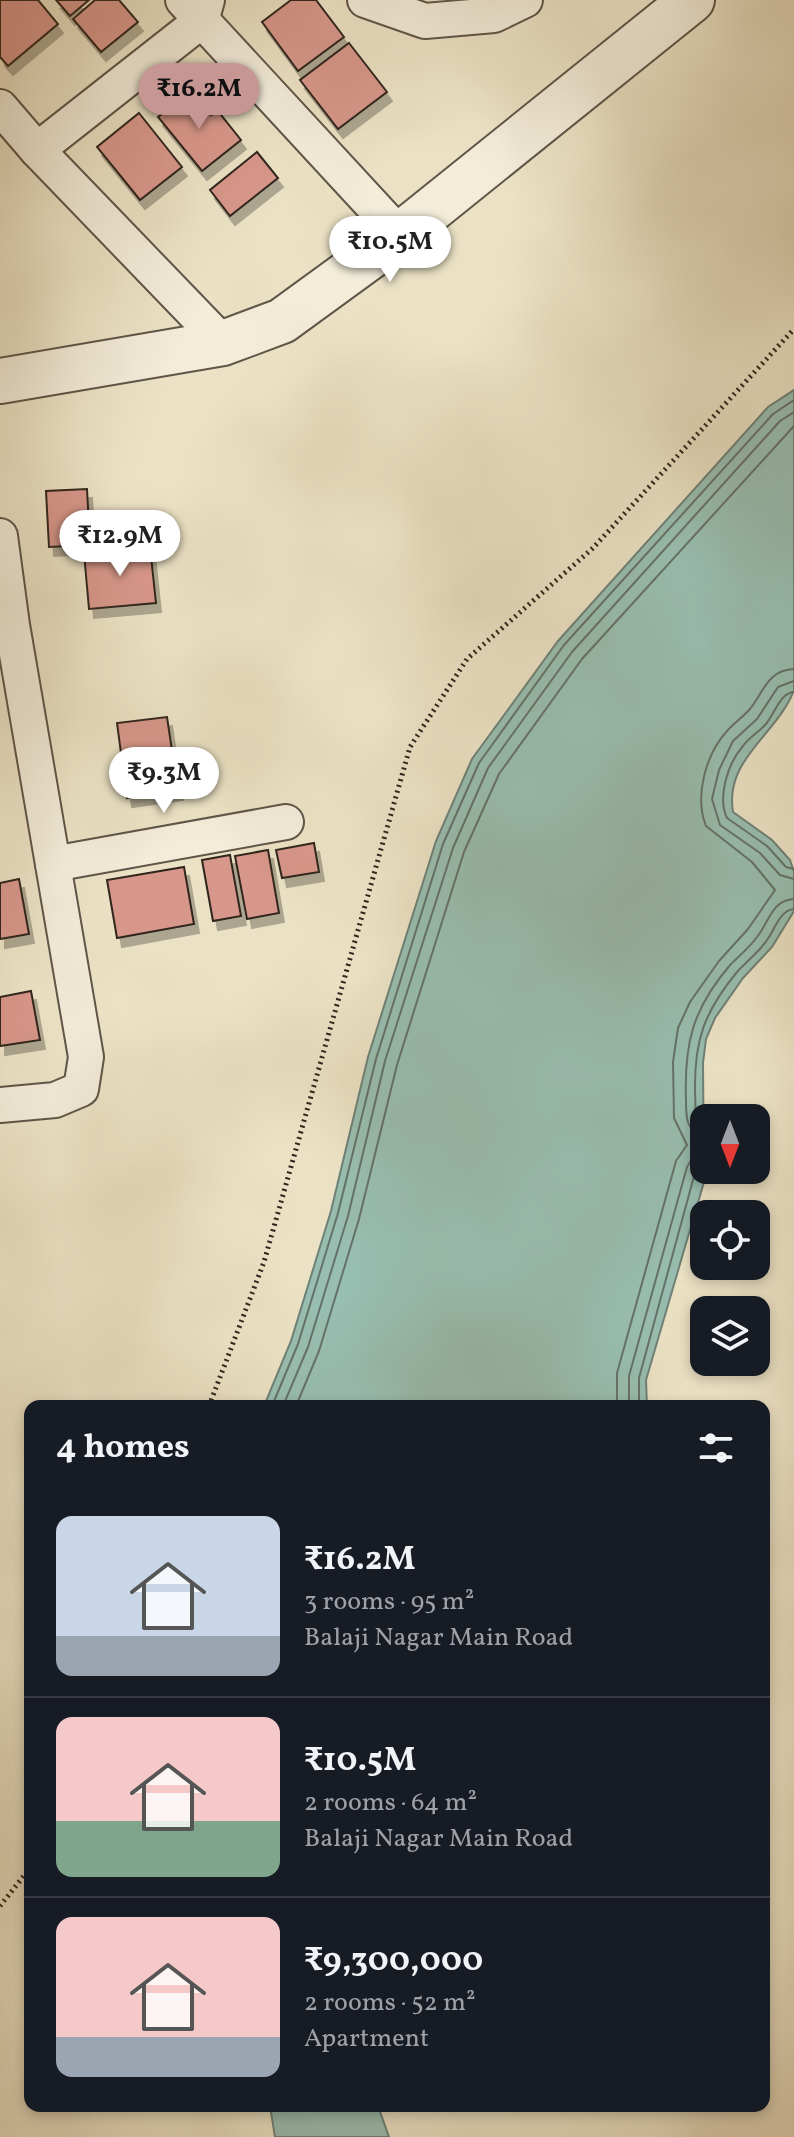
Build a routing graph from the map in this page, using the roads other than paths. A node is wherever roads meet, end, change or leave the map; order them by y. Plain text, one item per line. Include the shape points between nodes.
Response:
1 (365, 0) edge
2 (525, 0) edge
3 (692, 0) edge
4 (197, 7) edge
5 (0, 107) edge
6 (37, 150) junction
7 (400, 235) junction
8 (223, 343) junction
9 (0, 381) edge
10 (0, 536) edge
11 (6, 626) edge
12 (286, 822) dead end
13 (53, 864) junction
14 (0, 1105) edge

1 - 2 street via 425,21 494,15
3 - 7 street
4 - 6 street
4 - 7 street
5 - 6 street
6 - 8 street
7 - 8 street via 282,321
8 - 9 street
10 - 11 street
11 - 13 street
12 - 13 street
13 - 14 street via 86,1057 81,1089 55,1100

